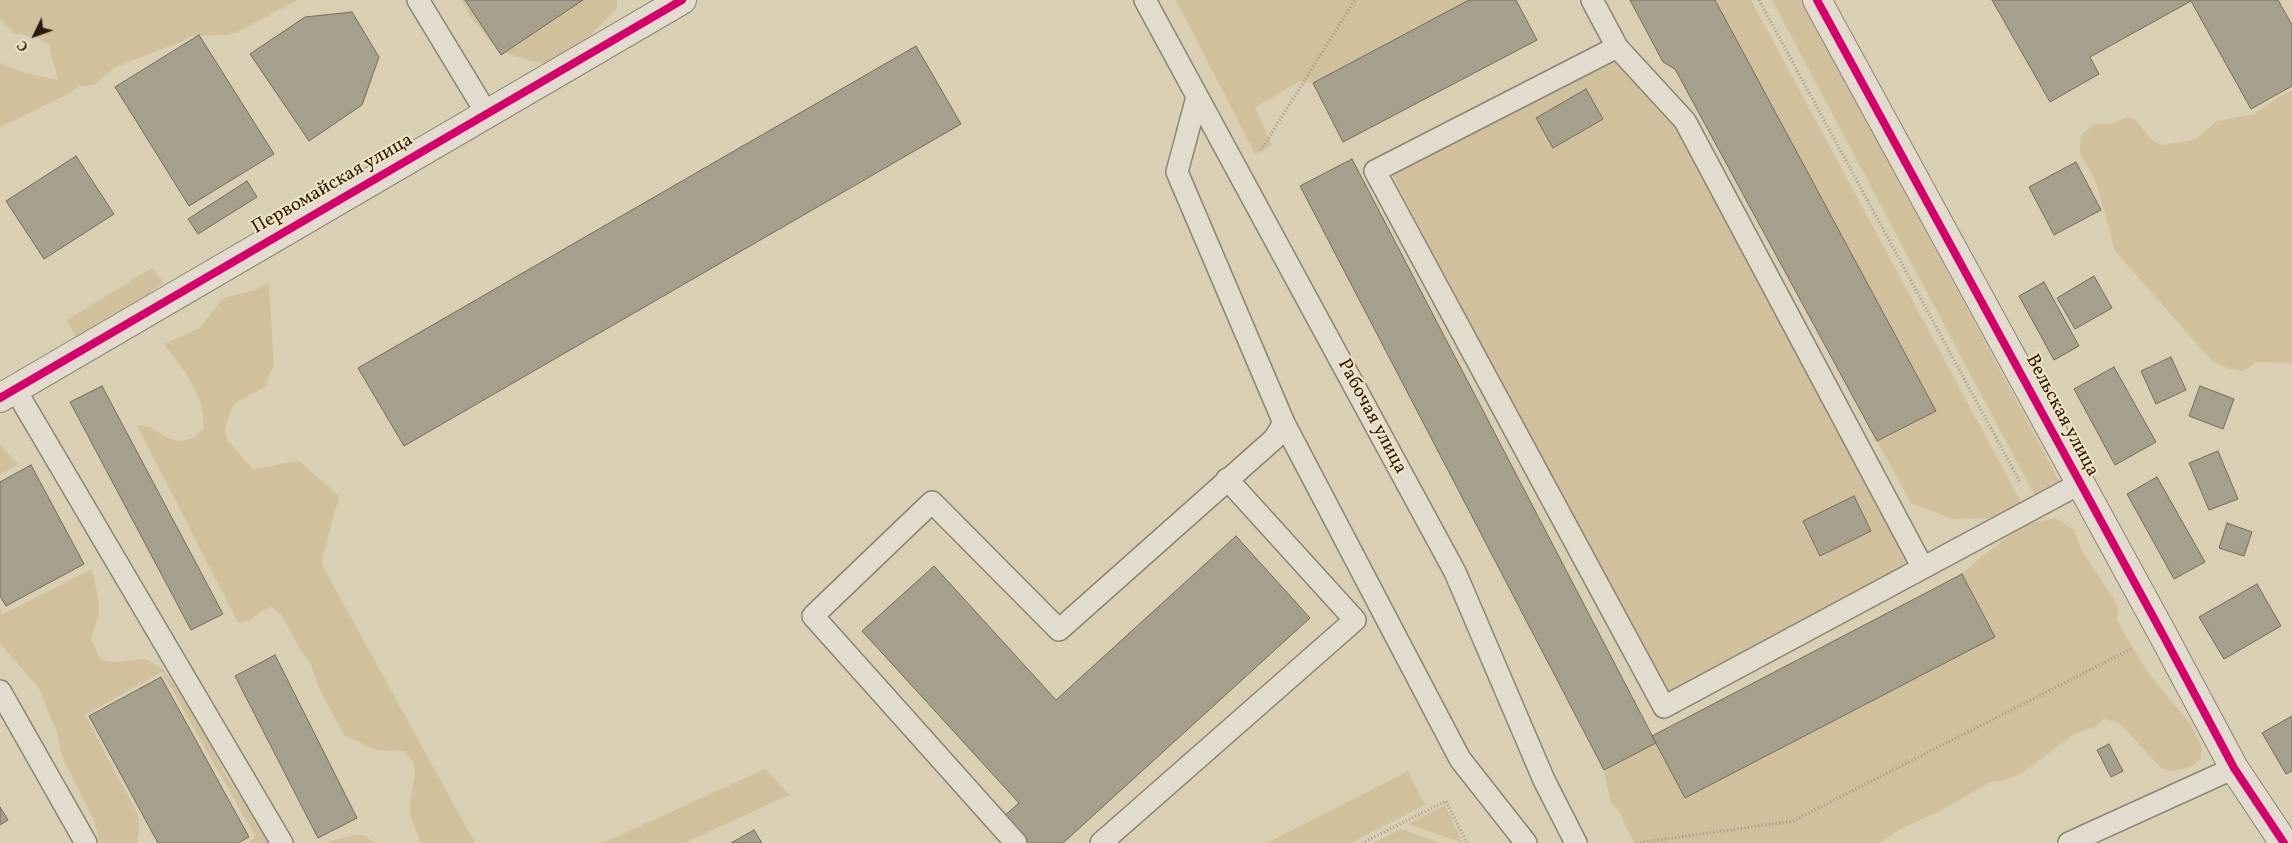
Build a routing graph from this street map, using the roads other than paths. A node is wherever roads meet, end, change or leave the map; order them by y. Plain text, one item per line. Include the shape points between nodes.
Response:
1 (418, 0) edge
2 (682, 0) edge
3 (1145, 0) edge
4 (1592, 0) edge
5 (1817, 0) edge
6 (1617, 47) junction
7 (1197, 97) junction
8 (487, 114) junction
9 (8, 393) edge
10 (1284, 423) junction
11 (1227, 479) junction
12 (2080, 484) junction
13 (1923, 568) junction
14 (0, 691) edge
15 (2234, 768) junction
16 (86, 843) edge
17 (282, 843) edge
18 (1016, 843) edge
19 (1101, 843) edge
20 (1526, 843) edge
21 (1576, 843) edge
22 (2069, 843) edge
23 (2284, 843) edge

1 - 8 lane
2 - 8 street, Первомайская улица
3 - 7 lane, Рабочая улица
4 - 6 lane
5 - 12 street, Вельская улица
6 - 13 lane via 1685,121
6 - 13 lane via 1376,171 1664,707
7 - 10 lane via 1176,172
7 - 21 lane, Рабочая улица via 1455,572 1544,780
8 - 9 street, Первомайская улица
9 - 17 lane
10 - 11 lane via 1274,439
10 - 20 lane via 1460,759
11 - 18 lane via 1059,630 932,502 813,616
11 - 19 lane via 1355,620
12 - 13 lane
12 - 15 street, Вельская улица
14 - 16 lane
15 - 22 lane
15 - 23 street, Вельская улица

